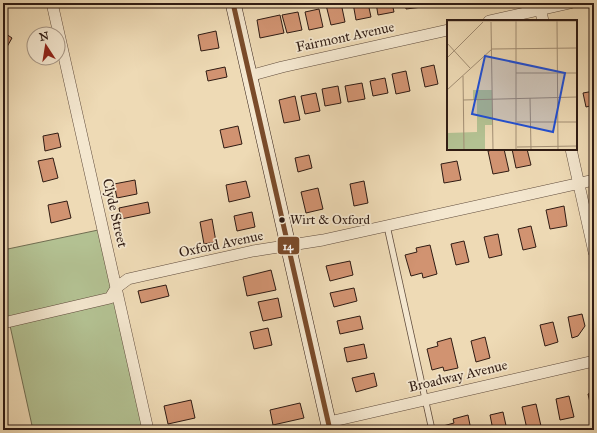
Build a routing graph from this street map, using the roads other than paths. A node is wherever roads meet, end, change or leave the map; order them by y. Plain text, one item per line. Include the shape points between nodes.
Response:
1 (52, 3) edge
2 (233, 3) edge
3 (570, 3) edge
4 (539, 6) edge
5 (492, 20) edge
6 (543, 20) edge
7 (447, 30) edge
8 (249, 76) junction
9 (571, 150) edge
10 (594, 180) edge
11 (579, 184) junction
12 (387, 226) junction
13 (289, 246) junction
14 (594, 252) edge
15 (116, 288) junction
16 (3, 323) edge
17 (594, 361) edge
18 (425, 399) junction
19 (330, 426) edge
20 (148, 430) edge
21 (432, 430) edge

1 - 15 street, Clyde Street
2 - 8 main road
3 - 4 street
4 - 5 street
4 - 6 street
7 - 8 street, Fairmont Avenue
8 - 13 main road
9 - 11 street
10 - 11 street, Oxford Avenue
11 - 12 street, Oxford Avenue
11 - 14 street
12 - 13 street, Oxford Avenue
12 - 18 lane
13 - 15 street, Oxford Avenue via 253,251 128,279
13 - 19 main road
15 - 16 street, Oxford Avenue via 110,298
15 - 20 street, Clyde Street
17 - 18 street, Broadway Avenue
18 - 19 street, Broadway Avenue
18 - 21 lane

